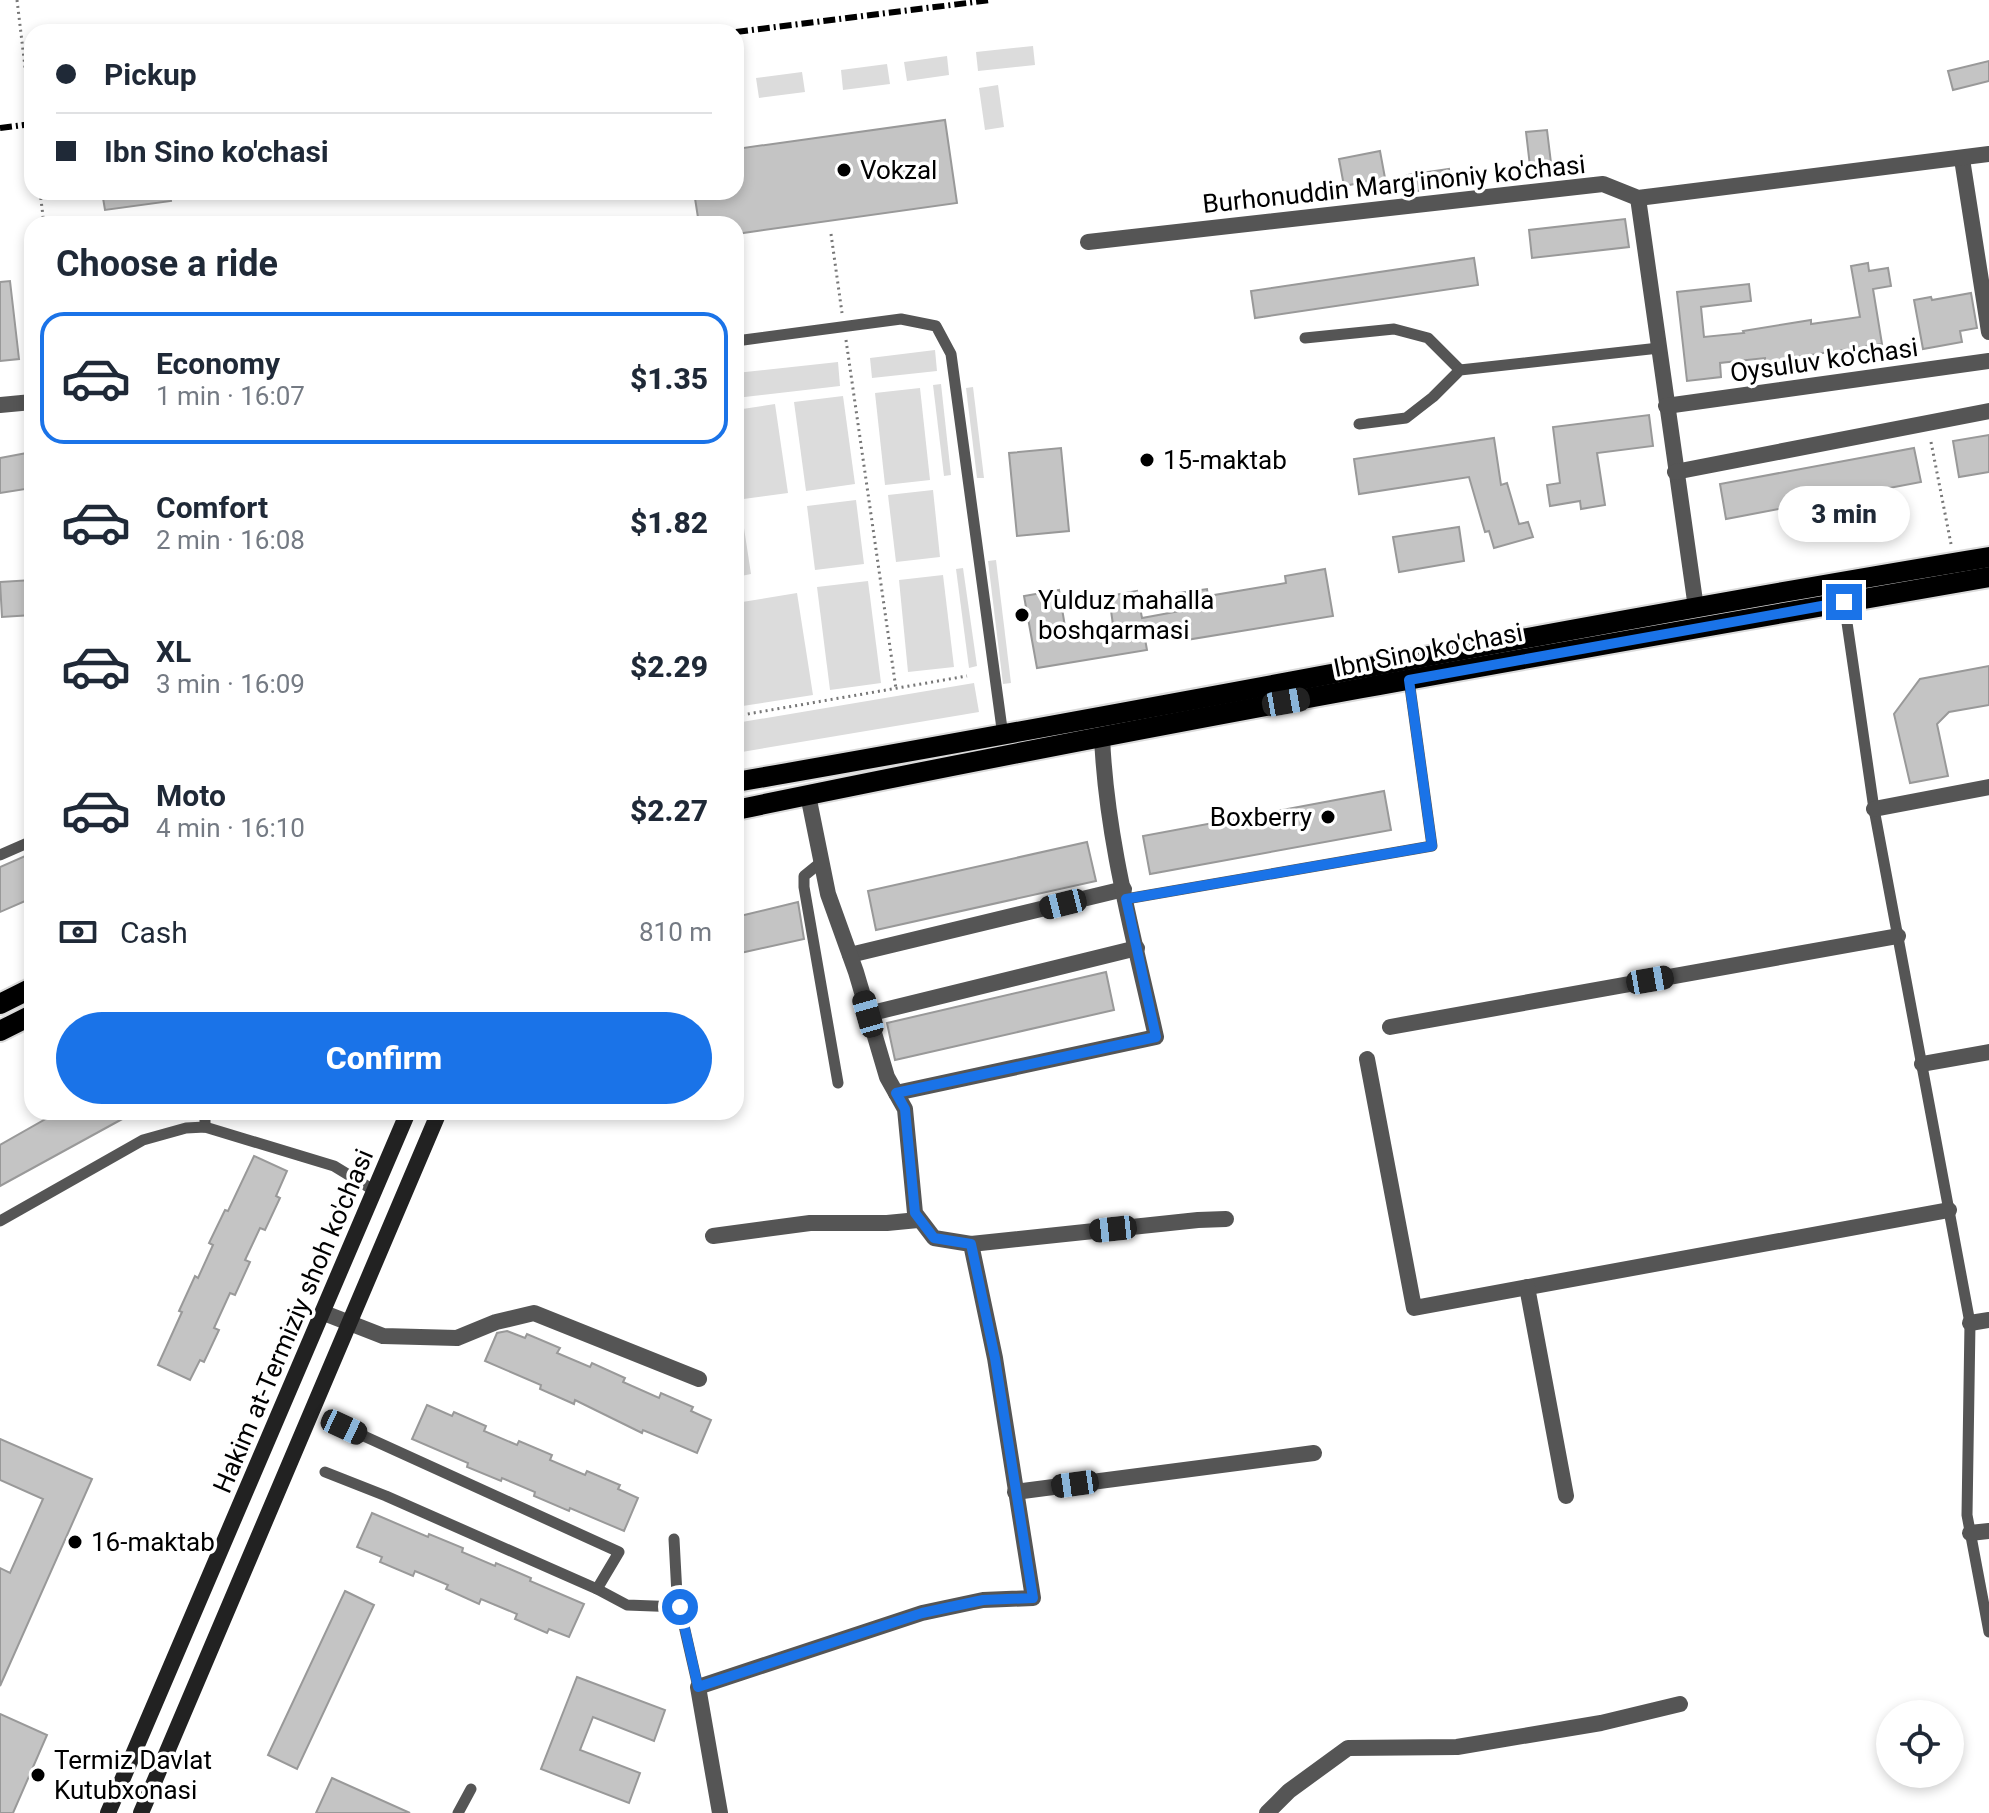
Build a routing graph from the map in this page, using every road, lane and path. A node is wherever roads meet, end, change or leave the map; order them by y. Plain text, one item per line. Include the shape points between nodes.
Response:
1 (17, 0) edge
2 (24, 59) edge
3 (1989, 154) edge
4 (1962, 159) junction
5 (1638, 198) junction
6 (831, 234) dead end
7 (1088, 242) dead end
8 (844, 326) junction
9 (1989, 332) edge
10 (1305, 338) dead end
11 (744, 340) edge
12 (1659, 348) junction
13 (1989, 361) edge
14 (1460, 370) junction
15 (24, 403) edge
16 (0, 405) edge
17 (1666, 406) junction
18 (1989, 411) edge
19 (1927, 422) junction
20 (1359, 424) dead end
21 (1675, 472) junction
22 (1989, 557) edge
23 (1954, 562) junction
24 (1989, 577) edge
25 (1844, 602) junction
26 (1696, 608) junction
27 (967, 676) dead end
28 (1409, 680) junction
29 (896, 689) junction
30 (744, 715) edge
31 (1003, 736) junction
32 (1102, 736) junction
33 (744, 781) edge
34 (1989, 787) edge
35 (808, 795) junction
36 (744, 808) edge
37 (1874, 809) junction
38 (24, 844) edge
39 (0, 855) edge
40 (820, 863) junction
41 (1125, 894) junction
42 (1898, 936) junction
43 (1137, 948) junction
44 (850, 955) junction
45 (24, 992) edge
46 (0, 1004) edge
47 (868, 1014) junction
48 (24, 1019) edge
49 (1390, 1027) dead end
50 (0, 1031) edge
51 (1989, 1052) edge
52 (1367, 1059) dead end
53 (1922, 1064) junction
54 (838, 1083) dead end
55 (896, 1093) junction
56 (205, 1120) edge
57 (405, 1120) edge
58 (436, 1120) edge
59 (205, 1127) junction
60 (375, 1191) junction
61 (1949, 1210) junction
62 (1226, 1219) dead end
63 (918, 1220) junction
64 (0, 1221) edge
65 (713, 1236) dead end
66 (971, 1244) junction
67 (1527, 1287) junction
68 (324, 1313) junction
69 (1989, 1320) edge
70 (1970, 1323) junction
71 (351, 1325) junction
72 (699, 1379) dead end
73 (344, 1427) dead end
74 (1314, 1453) dead end
75 (325, 1472) dead end
76 (1015, 1492) junction
77 (1566, 1496) dead end
78 (1989, 1531) edge
79 (1970, 1533) junction
80 (674, 1539) dead end
81 (597, 1589) junction
82 (680, 1607) junction
83 (1989, 1632) edge
84 (698, 1687) junction
85 (1680, 1704) dead end
86 (471, 1789) dead end
87 (115, 1797) junction
88 (145, 1812) edge
89 (108, 1813) edge
90 (458, 1813) edge
91 (720, 1813) edge
92 (1267, 1813) edge

1 - 2 path, bridge
3 - 4 street, Burhonuddin Marg'inoniy ko'chasi
4 - 5 street, Burhonuddin Marg'inoniy ko'chasi
4 - 9 street
5 - 7 street, Burhonuddin Marg'inoniy ko'chasi via 1603,184
5 - 12 street
6 - 8 path
8 - 11 lane
8 - 29 path
8 - 31 lane via 901,319 936,326 951,354
10 - 14 lane via 1394,329 1428,338
12 - 14 lane
12 - 17 street
13 - 17 street, Oysuluv ko'chasi
14 - 20 lane via 1406,418
15 - 16 street
17 - 21 street
18 - 19 street
19 - 21 street
19 - 23 path
21 - 26 street
22 - 23 main road, Ibn Sino ko'chasi
23 - 26 main road, Ibn Sino ko'chasi
24 - 25 main road, Ibn Sino ko'chasi
25 - 28 main road, Ibn Sino ko'chasi
25 - 37 lane
26 - 31 main road, Ibn Sino ko'chasi
27 - 29 path
28 - 32 main road, Ibn Sino ko'chasi
28 - 41 lane via 1432,846
29 - 30 path
31 - 33 main road, Ibn Sino ko'chasi
32 - 35 main road, Ibn Sino ko'chasi
32 - 41 street via 1104,790
34 - 37 street
35 - 36 main road, Ibn Sino ko'chasi
35 - 40 street
37 - 42 lane
38 - 39 lane
40 - 44 street
40 - 54 lane via 804,876 804,887
41 - 43 street
41 - 44 street
42 - 49 street
42 - 53 lane
43 - 47 street
43 - 55 street via 1156,1037
44 - 47 street
45 - 46 main road
47 - 55 street
48 - 50 main road
51 - 53 street
52 - 67 street via 1414,1308
53 - 61 lane
55 - 63 street via 905,1109
56 - 59 lane
57 - 60 main road, Hakim at-Termiziy shoh ko'chasi
58 - 71 main road, Hakim at-Termiziy shoh ko'chasi
59 - 60 lane via 334,1166
59 - 64 lane via 143,1140
60 - 68 main road, Hakim at-Termiziy shoh ko'chasi
61 - 67 street
61 - 70 lane
62 - 66 street
63 - 65 street via 810,1223
63 - 66 street via 934,1238
66 - 76 street
67 - 77 street
68 - 71 street
68 - 87 main road, Hakim at-Termiziy shoh ko'chasi
69 - 70 street
70 - 79 lane
71 - 72 street via 383,1336 457,1338 534,1313
71 - 88 main road, Hakim at-Termiziy shoh ko'chasi
73 - 81 lane via 619,1552
74 - 76 street
75 - 81 lane
76 - 84 street via 1033,1598 983,1600 922,1613
78 - 79 street
79 - 83 lane
80 - 82 lane
81 - 82 lane via 627,1605
82 - 84 lane
84 - 91 street
85 - 92 street via 1457,1747 1348,1748
86 - 90 lane
87 - 88 main road
87 - 89 main road, Hakim at-Termiziy shoh ko'chasi

